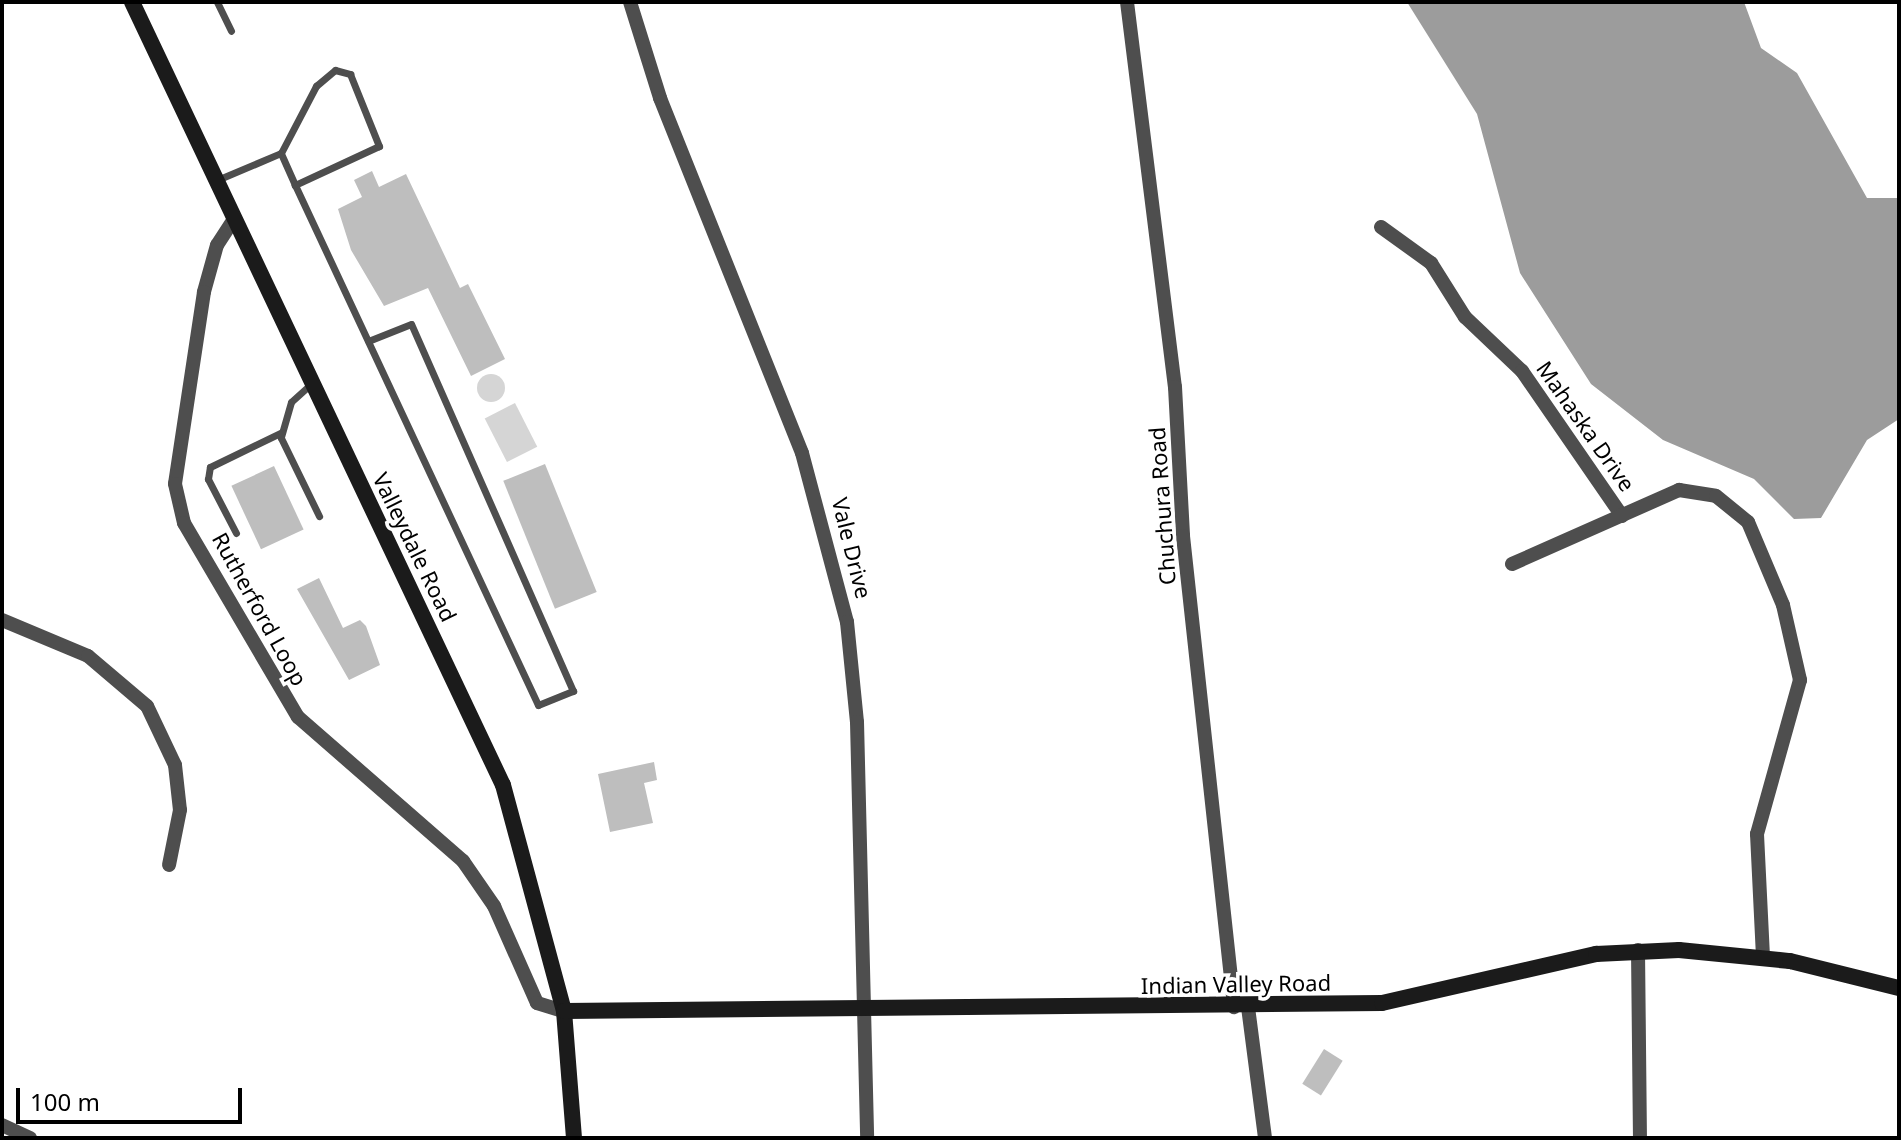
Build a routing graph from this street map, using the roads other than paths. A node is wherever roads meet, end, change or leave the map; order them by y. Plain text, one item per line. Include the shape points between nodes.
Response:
1 (132, 2) edge
2 (217, 2) edge
3 (630, 2) edge
4 (1127, 2) edge
5 (231, 31) dead end
6 (281, 153) junction
7 (215, 180) junction
8 (295, 185) junction
9 (234, 219) junction
10 (1381, 227) dead end
11 (368, 341) junction
12 (312, 383) junction
13 (282, 432) junction
14 (319, 516) dead end
15 (1622, 516) junction
16 (236, 533) dead end
17 (1512, 564) dead end
18 (3, 622) edge
19 (169, 865) dead end
20 (1638, 950) junction
21 (1763, 957) junction
22 (1899, 988) edge
23 (1241, 1007) junction
24 (863, 1010) junction
25 (564, 1011) junction
26 (2, 1125) edge
27 (30, 1138) edge
28 (574, 1138) edge
29 (867, 1138) edge
30 (1265, 1138) edge
31 (1640, 1138) edge

1 - 7 street, Valleydale Road
2 - 5 lane
3 - 24 street, Vale Drive via 671,125 802,453 839,585 857,722
4 - 23 street, Chuchura Road via 1175,387 1183,536
6 - 7 lane
6 - 8 lane
6 - 8 lane via 316,86 335,70 350,74 379,146
7 - 9 street, Valleydale Road
8 - 11 lane
9 - 12 street, Valleydale Road
9 - 25 street, Rutherford Loop via 217,245 204,292 175,475 184,523 298,717 463,861 494,906 537,1003
10 - 15 street, Mahaska Drive via 1444,278 1465,317 1510,357 1566,427
11 - 11 lane via 538,705 573,691 411,324
12 - 13 lane via 291,402
12 - 25 street, Valleydale Road via 503,785
13 - 14 lane
13 - 16 lane via 210,467 208,479
15 - 17 street, Mahaska Drive
15 - 21 street, Mahaska Drive via 1679,490 1729,503 1755,536 1783,605 1800,698 1757,834
18 - 19 street via 107,668 160,725 179,791
20 - 21 street, Indian Valley Road
20 - 23 street, Indian Valley Road via 1405,1000
20 - 31 street
21 - 22 street, Indian Valley Road
23 - 24 street, Indian Valley Road
23 - 30 street, Chuchura Road
24 - 25 street, Indian Valley Road
24 - 29 street, Vale Drive
25 - 28 street, Valleydale Road
26 - 27 street

